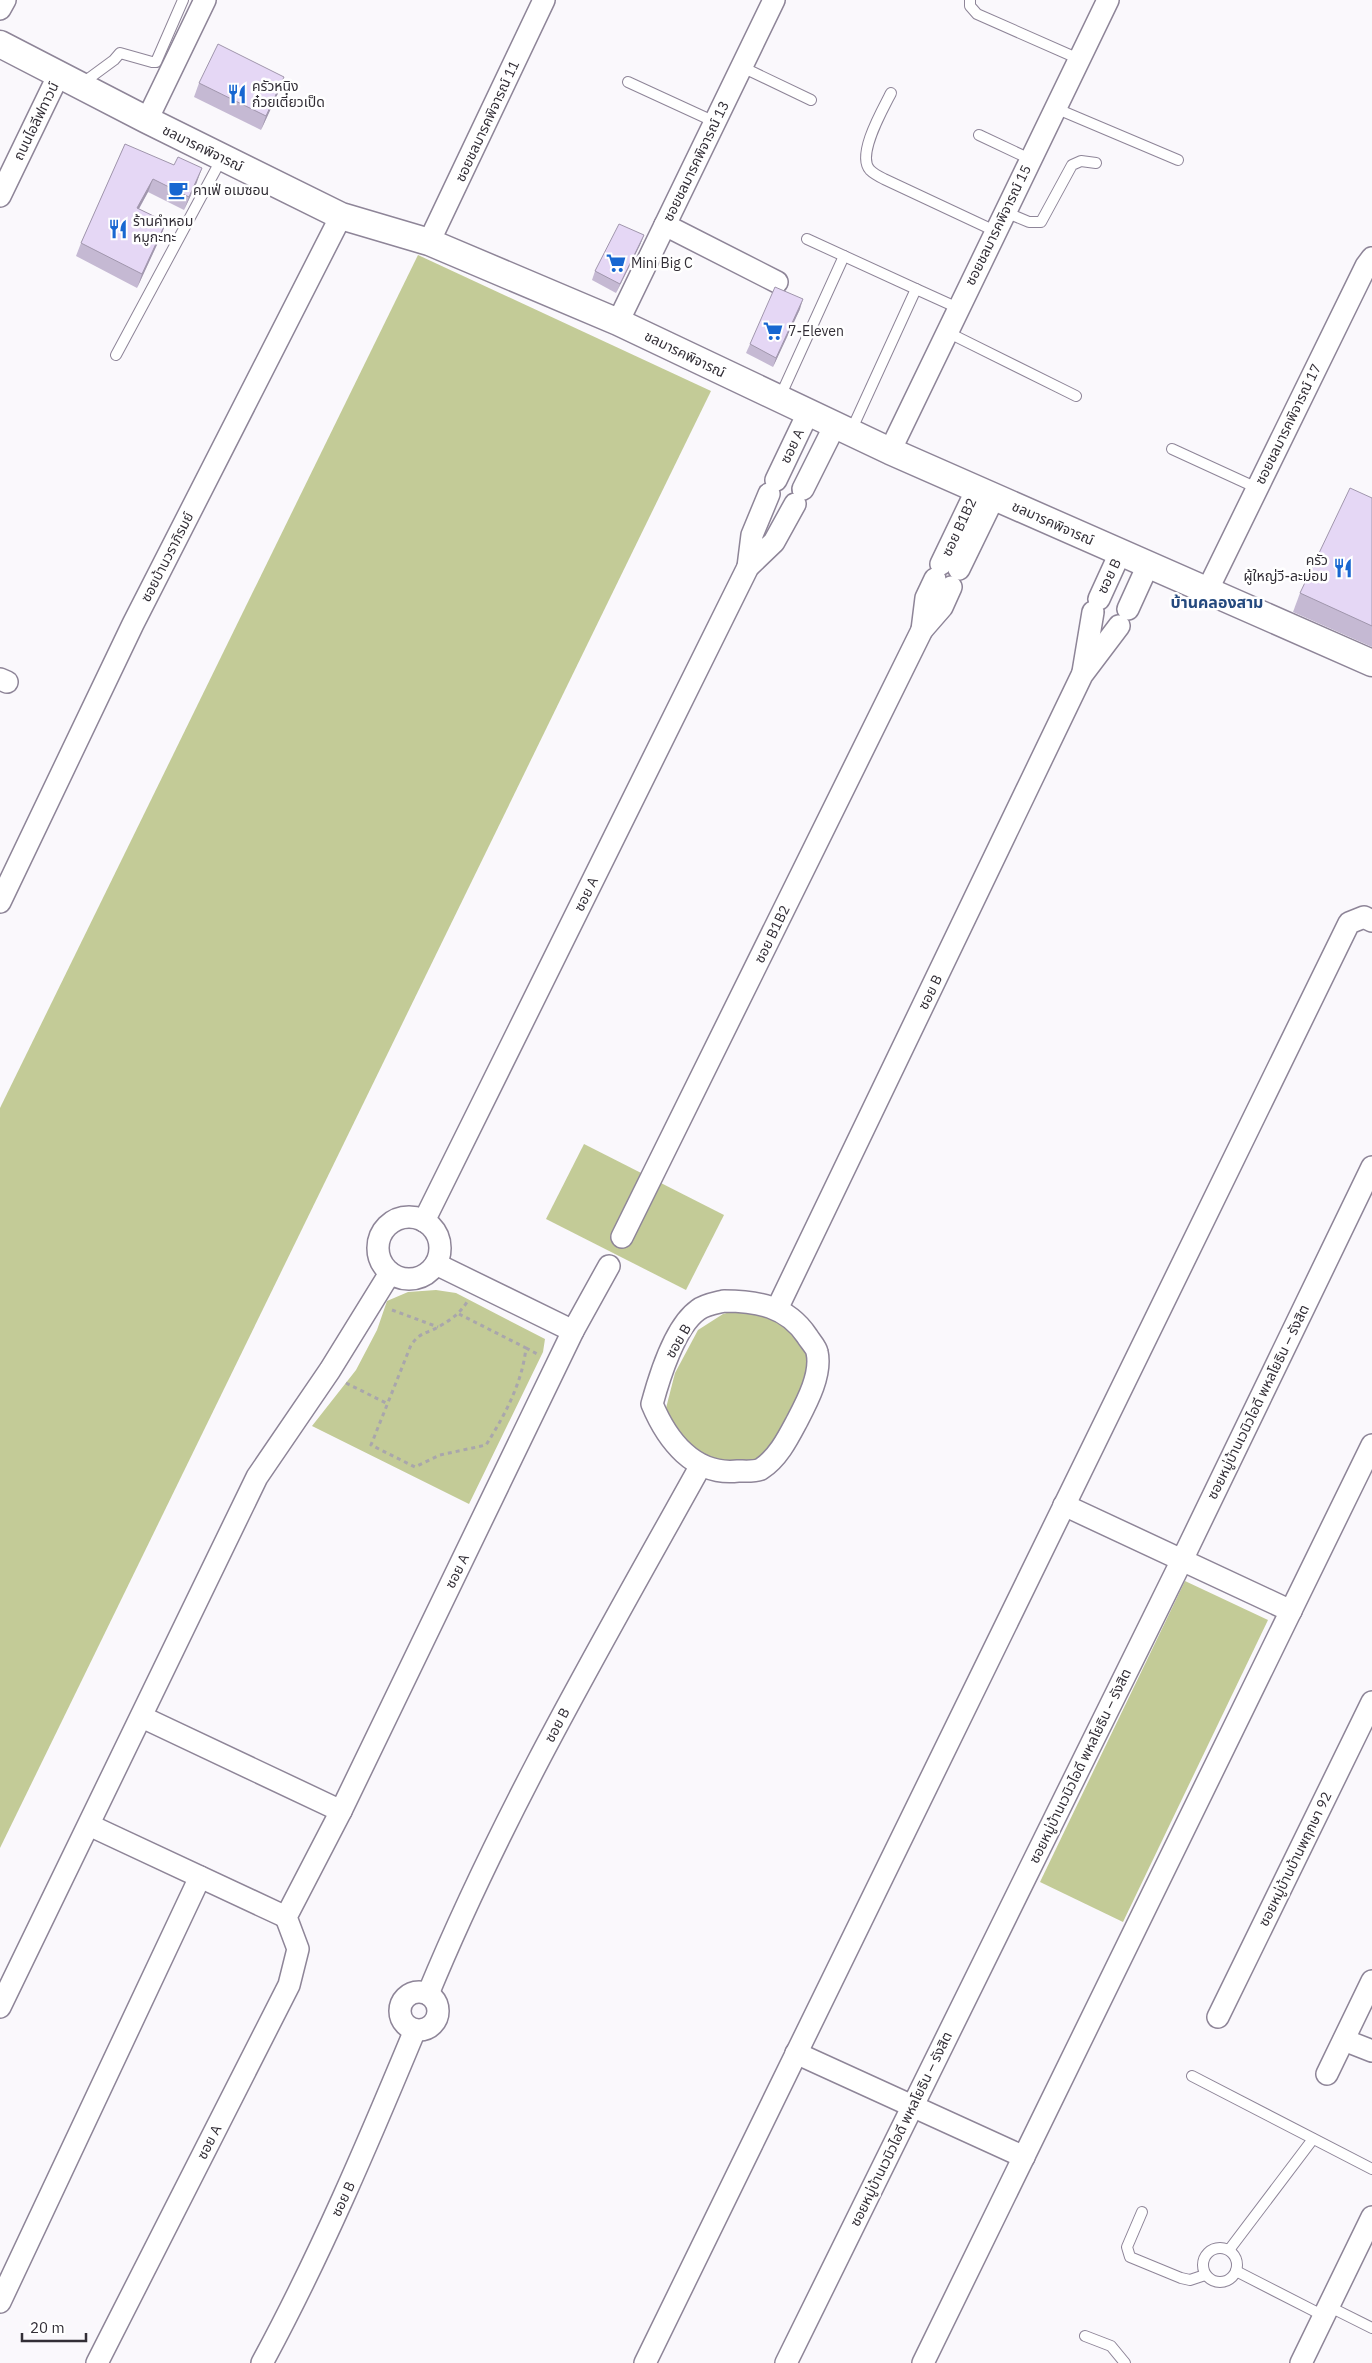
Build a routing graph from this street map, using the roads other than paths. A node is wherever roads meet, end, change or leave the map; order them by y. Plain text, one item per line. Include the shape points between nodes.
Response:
1 (5, 0) edge
2 (184, 0) edge
3 (204, 0) edge
4 (544, 0) edge
5 (774, 0) edge
6 (970, 0) edge
7 (1108, 0) edge
8 (0, 8) edge
9 (0, 44) edge
10 (1079, 58) junction
11 (742, 67) junction
12 (70, 79) junction
13 (628, 82) dead end
14 (891, 93) dead end
15 (811, 100) dead end
16 (1055, 108) junction
17 (147, 120) junction
18 (715, 122) junction
19 (979, 135) dead end
20 (222, 157) junction
21 (1030, 159) junction
22 (1178, 160) dead end
23 (1096, 163) dead end
24 (0, 196) edge
25 (1004, 212) junction
26 (341, 216) junction
27 (665, 225) junction
28 (995, 231) junction
29 (807, 239) dead end
30 (429, 242) junction
31 (844, 256) junction
32 (1372, 258) edge
33 (777, 282) dead end
34 (916, 289) junction
35 (958, 308) junction
36 (618, 322) junction
37 (947, 332) junction
38 (116, 355) dead end
39 (1076, 396) dead end
40 (779, 399) junction
41 (808, 413) junction
42 (843, 429) junction
43 (1172, 449) dead end
44 (890, 451) junction
45 (1257, 488) junction
46 (985, 493) junction
47 (1120, 553) junction
48 (1148, 565) junction
49 (748, 567) junction
50 (1207, 591) junction
51 (1372, 663) edge
52 (1082, 675) junction
53 (0, 902) edge
54 (1372, 920) edge
55 (1372, 1167) edge
56 (424, 1221) junction
57 (622, 1237) dead end
58 (436, 1264) junction
59 (609, 1266) dead end
60 (390, 1273) junction
61 (777, 1309) junction
62 (573, 1331) junction
63 (1372, 1445) edge
64 (702, 1465) junction
65 (1064, 1505) junction
66 (1182, 1560) junction
67 (1291, 1611) junction
68 (1372, 1702) edge
69 (142, 1717) junction
70 (341, 1811) junction
71 (89, 1825) junction
72 (200, 1877) junction
73 (286, 1917) junction
74 (1372, 1981) edge
75 (428, 1994) junction
76 (0, 2007) edge
77 (1218, 2017) dead end
78 (415, 2030) junction
79 (1344, 2040) junction
80 (1372, 2051) edge
81 (796, 2053) junction
82 (1327, 2074) dead end
83 (1192, 2076) dead end
84 (913, 2106) junction
85 (1313, 2139) junction
86 (1024, 2156) junction
87 (1372, 2169) edge
88 (1142, 2212) dead end
89 (1372, 2217) edge
90 (1229, 2250) junction
91 (1236, 2271) junction
92 (1205, 2275) junction
93 (0, 2302) edge
94 (1326, 2311) junction
95 (1372, 2328) edge
96 (1085, 2336) dead end
97 (98, 2363) edge
98 (262, 2363) edge
99 (645, 2363) edge
100 (786, 2363) edge
101 (923, 2363) edge
102 (1125, 2363) edge
103 (1301, 2363) edge

1 - 8 street
2 - 12 lane via 156,62 120,53 114,60
3 - 17 street
4 - 30 street, ซอยชลมารคพิจารณ์ 11
5 - 11 street, ซอยชลมารคพิจารณ์ 13
6 - 10 lane via 970,6 977,14
7 - 10 street, ซอยชลมารคพิจารณ์ 15
9 - 12 street, ชลมารคพิจารณ์
10 - 16 street, ซอยชลมารคพิจารณ์ 15
11 - 15 lane
11 - 18 street, ซอยชลมารคพิจารณ์ 13
12 - 17 street, ชลมารคพิจารณ์
12 - 24 street, ถนนไอลีฟทาวน์
13 - 18 lane
14 - 28 lane via 868,144 866,159 870,170
16 - 21 street, ซอยชลมารคพิจารณ์ 15
16 - 22 lane
17 - 20 street, ชลมารคพิจารณ์
18 - 27 street, ซอยชลมารคพิจารณ์ 13
19 - 21 lane
20 - 26 street, ชลมารคพิจารณ์
20 - 38 lane
21 - 25 street, ซอยชลมารคพิจารณ์ 15
23 - 25 lane via 1080,161 1072,165 1041,222 1029,222
25 - 28 street, ซอยชลมารคพิจารณ์ 15
26 - 30 street, ชลมารคพิจารณ์
26 - 53 street, ซอยบ้านวราภิรมย์ via 133,624
27 - 33 street
27 - 36 street, ซอยชลมารคพิจารณ์ 13
28 - 35 street, ซอยชลมารคพิจารณ์ 15
29 - 31 lane
30 - 36 street, ชลมารคพิจารณ์
31 - 34 lane
31 - 40 lane
32 - 45 street, ซอยชลมารคพิจารณ์ 17
34 - 35 lane
34 - 42 lane
35 - 37 street, ซอยชลมารคพิจารณ์ 15
36 - 40 street, ชลมารคพิจารณ์
37 - 39 lane
37 - 44 street, ซอยชลมารคพิจารณ์ 15
40 - 41 street, ชลมารคพิจารณ์
41 - 42 street, ชลมารคพิจารณ์
41 - 49 street, ซอย A via 752,534
42 - 44 street, ชลมารคพิจารณ์
42 - 49 street, ซอย A via 774,542
43 - 45 lane
44 - 46 street, ชลมารคพิจารณ์
45 - 50 street, ซอยชลมารคพิจารณ์ 17
46 - 47 street, ชลมารคพิจารณ์
46 - 57 street, ซอย B1B2 via 946,575 942,607 922,630
47 - 48 street, ชลมารคพิจารณ์
47 - 52 street, ซอย B via 1096,606
48 - 50 street, ชลมารคพิจารณ์
48 - 52 street, ซอย B via 1124,617
49 - 56 street, ซอย A
50 - 51 street, ชลมารคพิจารณ์
52 - 61 street, ซอย B
54 - 65 street via 1364,917 1349,923
55 - 66 street, ซอยหมู่บ้านเวนิวไอดี พหลโยธิน – รังสิต
56 - 58 street via 432,1227 440,1245
56 - 60 street via 404,1217 390,1224 380,1236 379,1257
58 - 60 street via 429,1272 410,1280
58 - 62 street
59 - 62 street, ซอย A
60 - 69 street via 257,1478
61 - 64 street, ซอย B via 801,1327 817,1352 816,1376 804,1408 776,1456 760,1470 730,1472
61 - 64 street, ซอย B via 751,1301 724,1301 698,1309 679,1333 667,1356 652,1404 662,1428 679,1450
62 - 70 street, ซอย A
63 - 67 street
64 - 75 street, ซอย B via 558,1722 486,1862
65 - 66 street
65 - 81 street
66 - 67 street
66 - 84 street, ซอยหมู่บ้านเวนิวไอดี พหลโยธิน – รังสิต
67 - 86 street
68 - 77 street, ซอยหมู่บ้านบ้านพฤกษา 92
69 - 70 street
69 - 71 street
70 - 73 street, ซอย A
71 - 72 street
71 - 76 street
72 - 73 street
72 - 93 street
73 - 97 street, ซอย A via 298,1949 289,1985
74 - 79 street
75 - 78 street via 439,2009 436,2021 427,2030
75 - 78 street via 410,1994 401,2004 404,2023
78 - 98 street, ซอย B via 349,2186 295,2302
79 - 80 street
79 - 82 street
81 - 84 street
81 - 99 street
83 - 85 lane
84 - 86 street
84 - 100 street, ซอยหมู่บ้านเวนิวไอดี พหลโยธิน – รังสิต
85 - 87 lane
85 - 90 lane
86 - 101 street
88 - 92 lane via 1127,2246 1130,2257 1180,2278 1190,2280
89 - 94 street
90 - 91 lane via 1237,2263
90 - 92 lane via 1214,2249 1207,2253 1202,2267
91 - 92 lane via 1232,2277 1218,2283
91 - 94 lane
94 - 95 lane
94 - 103 street
96 - 102 lane via 1111,2346

